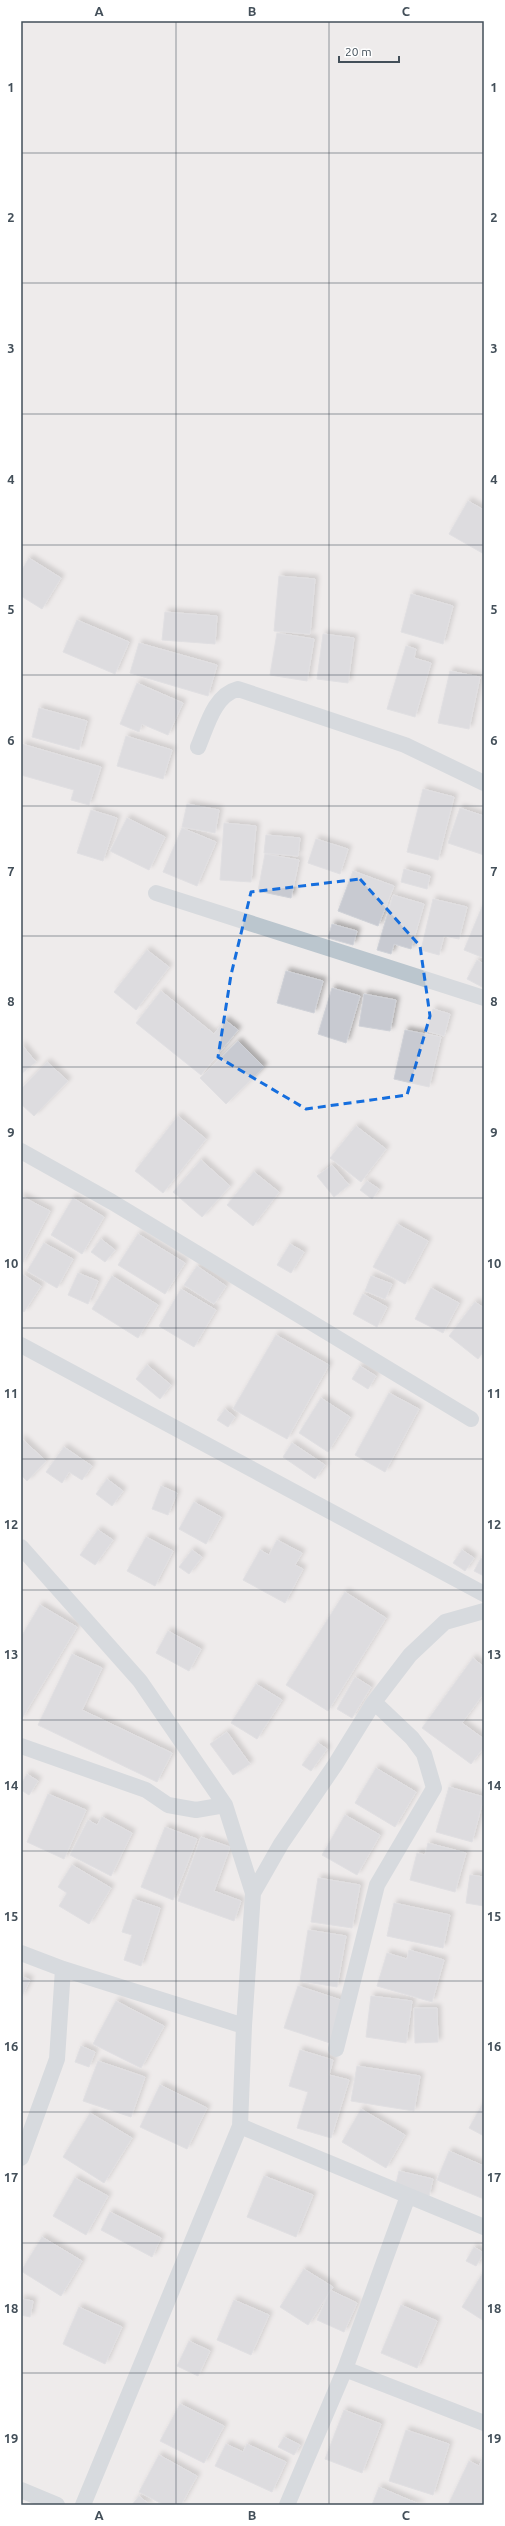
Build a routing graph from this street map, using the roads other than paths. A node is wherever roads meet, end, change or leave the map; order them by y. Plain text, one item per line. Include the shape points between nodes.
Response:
1 (198, 747) dead end
2 (484, 783) edge
3 (156, 893) dead end
4 (484, 998) edge
5 (21, 1151) edge
6 (21, 1345) edge
7 (471, 1419) dead end
8 (21, 1547) edge
9 (484, 1594) edge
10 (484, 1611) edge
11 (374, 1702) junction
12 (21, 1746) edge
13 (225, 1805) junction
14 (254, 1893) junction
15 (21, 1953) edge
16 (63, 1970) junction
17 (244, 2026) junction
18 (336, 2049) dead end
19 (240, 2126) junction
20 (27, 2128) edge
21 (21, 2158) edge
22 (408, 2196) junction
23 (484, 2227) edge
24 (345, 2369) junction
25 (484, 2423) edge
26 (21, 2490) edge
27 (58, 2505) edge
28 (83, 2505) edge
29 (287, 2505) edge

1 - 2 street via 216,705 227,692 238,689 405,745
3 - 4 street
5 - 7 street via 112,1202
6 - 9 street
8 - 13 street via 140,1681
10 - 11 street via 445,1622 410,1655
11 - 14 street via 281,1844
11 - 18 street via 412,1738 424,1754 434,1788 377,1885
12 - 13 street via 146,1790 168,1805 196,1810
13 - 14 street
14 - 17 street
15 - 16 street
16 - 17 street
16 - 20 street via 57,2059
17 - 19 street
19 - 22 street
19 - 28 street
20 - 21 street
22 - 23 street
22 - 24 street
24 - 25 street
24 - 29 street
26 - 27 street

